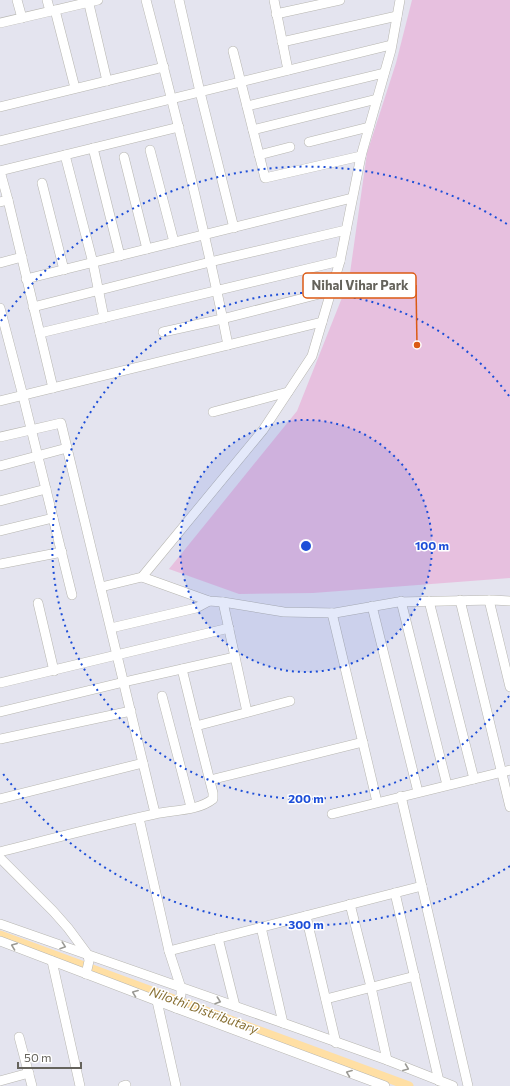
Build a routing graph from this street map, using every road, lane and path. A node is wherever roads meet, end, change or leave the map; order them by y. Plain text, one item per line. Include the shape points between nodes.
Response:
1 (17, 0) edge
2 (47, 0) edge
3 (146, 0) edge
4 (179, 0) edge
5 (274, 0) edge
6 (340, 0) edge
7 (400, 0) edge
8 (92, 1) edge
9 (53, 11) junction
10 (276, 14) junction
11 (397, 16) junction
12 (22, 18) junction
13 (0, 23) edge
14 (282, 42) junction
15 (391, 44) junction
16 (233, 51) dead end
17 (164, 66) junction
18 (288, 70) junction
19 (384, 73) junction
20 (107, 80) junction
21 (240, 82) junction
22 (75, 88) junction
23 (200, 92) junction
24 (172, 99) junction
25 (377, 99) junction
26 (247, 106) junction
27 (0, 107) edge
28 (179, 127) junction
29 (369, 127) junction
30 (253, 130) junction
31 (0, 140) edge
32 (309, 142) dead end
33 (290, 146) dead end
34 (93, 148) junction
35 (150, 150) dead end
36 (65, 155) junction
37 (259, 155) junction
38 (361, 156) junction
39 (124, 157) dead end
40 (0, 171) edge
41 (42, 183) dead end
42 (352, 198) junction
43 (4, 201) edge
44 (234, 228) junction
45 (346, 230) junction
46 (204, 235) junction
47 (174, 242) junction
48 (147, 249) junction
49 (120, 256) junction
50 (22, 257) junction
51 (340, 261) junction
52 (210, 262) junction
53 (0, 263) edge
54 (93, 263) junction
55 (64, 270) junction
56 (26, 279) junction
57 (99, 290) junction
58 (217, 290) junction
59 (331, 291) junction
60 (33, 307) junction
61 (0, 308) edge
62 (104, 318) junction
63 (222, 319) junction
64 (322, 322) junction
65 (163, 332) dead end
66 (40, 333) junction
67 (228, 345) junction
68 (53, 388) junction
69 (288, 392) junction
70 (23, 396) junction
71 (0, 401) edge
72 (213, 412) dead end
73 (32, 430) junction
74 (0, 437) edge
75 (67, 448) junction
76 (38, 456) junction
77 (0, 466) edge
78 (46, 489) junction
79 (0, 501) edge
80 (53, 518) junction
81 (0, 531) edge
82 (62, 552) junction
83 (0, 564) edge
84 (142, 576) junction
85 (101, 587) junction
86 (72, 595) dead end
87 (460, 600) junction
88 (489, 600) junction
89 (209, 601) junction
90 (401, 601) junction
91 (429, 601) junction
92 (510, 601) edge
93 (223, 602) junction
94 (38, 603) dead end
95 (372, 606) junction
96 (332, 613) junction
97 (111, 628) junction
98 (229, 628) junction
99 (118, 656) junction
100 (235, 657) junction
101 (182, 669) junction
102 (54, 671) junction
103 (124, 682) junction
104 (0, 683) edge
105 (510, 687) edge
106 (162, 696) dead end
107 (290, 701) dead end
108 (131, 711) junction
109 (0, 712) edge
110 (247, 712) junction
111 (196, 726) junction
112 (0, 739) edge
113 (363, 742) junction
114 (143, 763) junction
115 (506, 771) edge
116 (474, 779) junction
117 (210, 780) junction
118 (447, 785) junction
119 (418, 792) junction
120 (401, 796) junction
121 (0, 799) edge
122 (377, 802) junction
123 (191, 807) junction
124 (510, 807) edge
125 (156, 813) junction
126 (332, 814) dead end
127 (139, 818) junction
128 (0, 852) edge
129 (0, 858) edge
130 (422, 886) junction
131 (395, 893) junction
132 (350, 904) junction
133 (306, 916) junction
134 (0, 924) edge
135 (261, 927) junction
136 (218, 938) junction
137 (0, 941) edge
138 (169, 951) junction
139 (52, 961) junction
140 (87, 965) junction
141 (415, 976) junction
142 (371, 987) junction
143 (179, 999) junction
144 (326, 999) junction
145 (157, 1001) junction
146 (235, 1006) junction
147 (283, 1023) junction
148 (19, 1037) dead end
149 (336, 1043) junction
150 (387, 1060) junction
151 (29, 1073) junction
152 (0, 1081) edge
153 (440, 1081) junction
154 (32, 1086) edge
155 (80, 1086) edge
156 (176, 1086) edge
157 (385, 1086) edge
158 (453, 1086) edge
159 (468, 1086) edge

1 - 12 street
2 - 9 street
3 - 17 street
4 - 23 street
5 - 10 street
6 - 10 street
7 - 11 street
8 - 9 street
8 - 20 street
9 - 12 street
9 - 22 street
10 - 14 street
11 - 14 street
11 - 15 street
12 - 13 street
14 - 18 street
15 - 18 street
15 - 19 street
16 - 21 street
17 - 20 street
17 - 24 street
18 - 21 street
19 - 25 street
19 - 26 street
20 - 22 street
21 - 23 street
21 - 26 street
22 - 27 street
23 - 24 street
23 - 44 street
24 - 28 street
24 - 31 street
25 - 29 street
25 - 30 street
26 - 30 street
28 - 34 street
28 - 46 street
29 - 32 street
29 - 38 street
30 - 37 street
33 - 37 street
34 - 36 street
34 - 49 street
35 - 47 street
36 - 40 street
36 - 54 street
37 - 38 street via 265,178
38 - 42 street
39 - 48 street
40 - 43 street
41 - 55 street
42 - 44 street
42 - 45 street
43 - 50 street
44 - 46 street
45 - 51 street
45 - 52 street
46 - 47 street
46 - 52 street
47 - 48 street
48 - 49 street
49 - 54 street
50 - 53 street
50 - 56 street
51 - 58 street
51 - 59 street
52 - 57 street
52 - 58 street
54 - 55 street
54 - 57 street
55 - 56 street
56 - 60 street
57 - 60 street
57 - 62 street
58 - 62 street
58 - 63 street
59 - 63 street
59 - 64 street
60 - 66 street
61 - 70 street
62 - 66 street
63 - 65 street
63 - 67 street
64 - 67 street
64 - 69 street via 312,356
66 - 68 street
67 - 68 street
68 - 70 street
69 - 72 street
69 - 84 street via 263,430
70 - 71 street
70 - 73 street
73 - 74 street
73 - 75 street via 61,423
73 - 76 street
75 - 76 street
75 - 85 street
76 - 77 street
76 - 78 street
78 - 79 street
78 - 80 street
80 - 81 street
80 - 82 street
82 - 83 street
82 - 86 street
84 - 85 street
84 - 89 street
85 - 97 street
87 - 88 street
87 - 91 street
87 - 115 street
88 - 92 street
88 - 105 street
89 - 93 street
89 - 97 street via 196,608
90 - 91 street
90 - 95 street
90 - 118 street
91 - 116 street
93 - 96 street via 284,612
93 - 98 street
94 - 102 street
95 - 96 street
95 - 119 street
96 - 113 street
97 - 99 street
98 - 99 street
98 - 100 street
99 - 102 street
99 - 103 street
100 - 101 street
100 - 110 street
101 - 103 street
101 - 111 street
102 - 104 street
103 - 108 street
103 - 109 street
106 - 123 street
107 - 110 street
108 - 112 street
108 - 114 street
110 - 111 street
111 - 117 street
113 - 117 street
113 - 122 street
114 - 121 street
114 - 125 street
115 - 116 street
115 - 124 street
116 - 118 street
117 - 123 street via 214,799
118 - 119 street
119 - 120 street
120 - 122 street
120 - 130 street
122 - 126 street
123 - 125 street
125 - 127 street
127 - 128 street
127 - 138 street
129 - 140 street via 68,928
130 - 131 street
130 - 159 street
131 - 132 street
131 - 141 street
132 - 133 street
132 - 142 street
133 - 135 street
133 - 144 street
134 -> 140 street
135 - 136 street
135 - 147 street
136 - 138 street
136 - 146 street
139 -> 137 street
138 - 143 street
139 - 140 street
139 - 155 street
140 - 143 street
145 -> 140 street
141 - 142 street
141 - 153 street
142 - 144 street
142 - 150 street
143 - 145 street
143 -> 146 street
157 -> 143 street
144 - 149 street
145 - 156 street
146 - 147 street
147 - 149 street
148 - 151 street
149 - 150 street
150 -> 153 street
151 - 152 street
151 - 154 street
153 - 158 street

